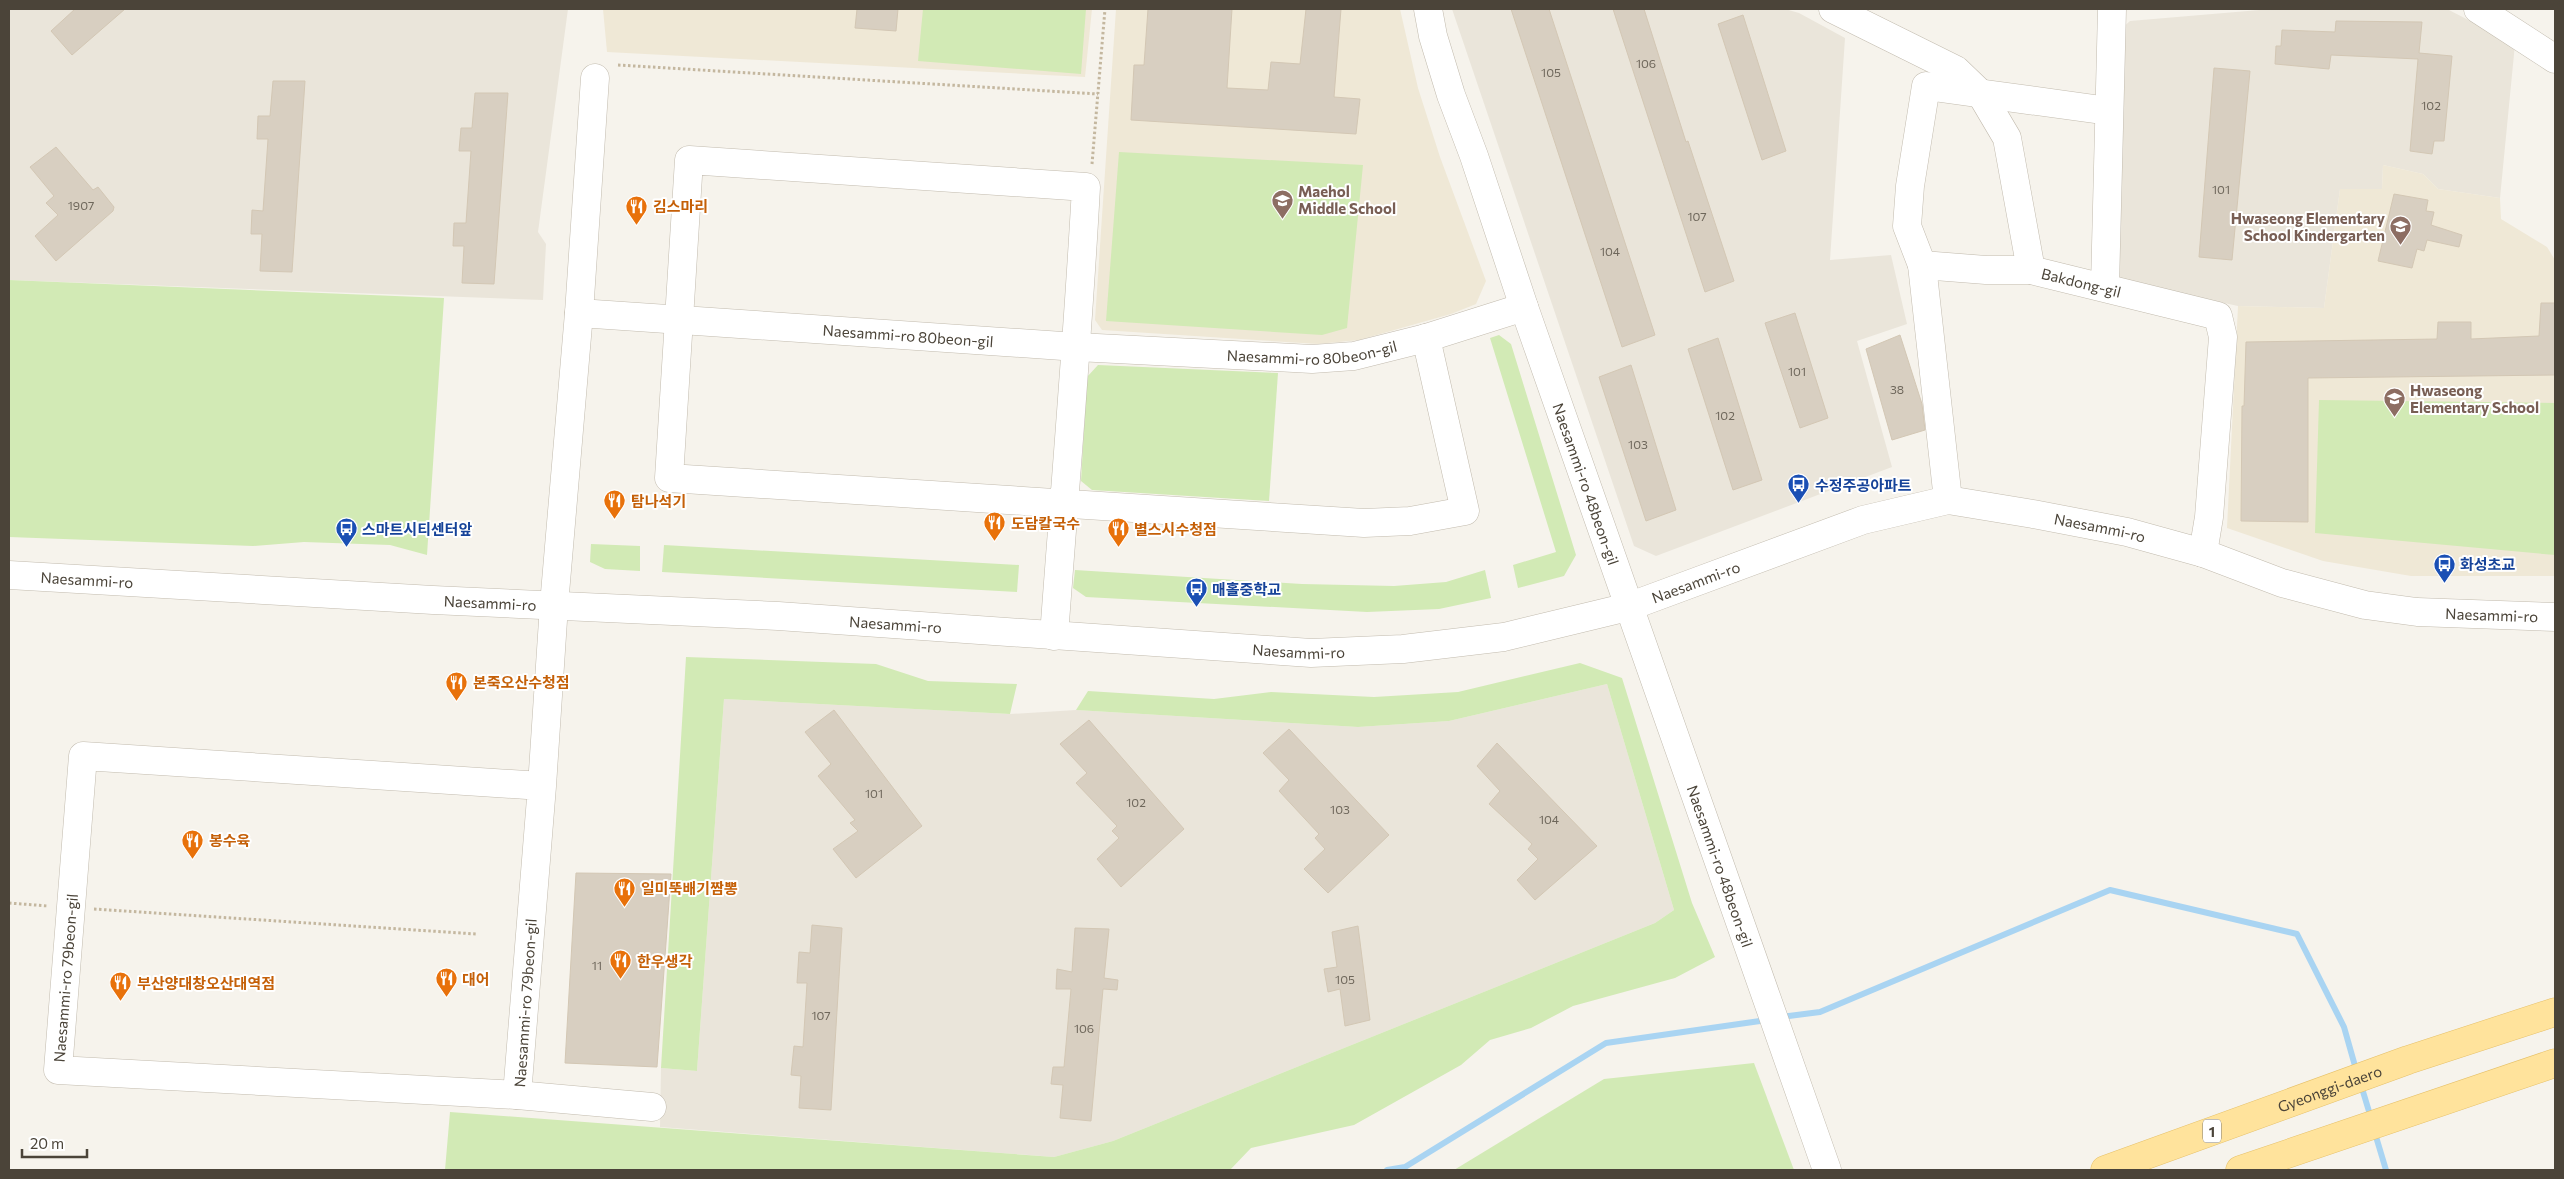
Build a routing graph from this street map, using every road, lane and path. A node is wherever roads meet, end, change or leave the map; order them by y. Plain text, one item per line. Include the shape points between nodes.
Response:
1 (1105, 9) edge
2 (1428, 9) edge
3 (1832, 9) edge
4 (2112, 9) edge
5 (2478, 9) edge
6 (2555, 59) edge
7 (606, 72) joint
8 (1098, 94) junction
9 (1981, 94) junction
10 (2108, 111) junction
11 (1092, 164) dead end
12 (1922, 266) junction
13 (2031, 270) junction
14 (2105, 286) junction
15 (1524, 307) junction
16 (579, 313) junction
17 (679, 319) junction
18 (1426, 338) junction
19 (1077, 347) junction
20 (1948, 500) junction
21 (1064, 504) junction
22 (2203, 553) junction
23 (9, 575) edge
24 (554, 605) junction
25 (1628, 607) junction
26 (2555, 617) edge
27 (1054, 636) junction
28 (542, 786) junction
29 (9, 903) edge
30 (71, 907) junction
31 (476, 934) dead end
32 (2555, 1012) edge
33 (2555, 1063) edge
34 (517, 1096) junction
35 (652, 1107) dead end
36 (1828, 1170) edge
37 (2105, 1170) edge
38 (2240, 1170) edge

1 - 8 path
2 - 15 street, Naesammi-ro 48beon-gil via 1451,95
3 - 9 street, Bakdong-gil via 1956,70
4 - 10 street
5 - 6 street
7 - 8 path
7 - 16 street
8 - 11 path
9 - 10 street
9 - 12 street via 1926,86 1907,226
9 - 13 street, Bakdong-gil via 2007,138
10 - 14 street
12 - 13 street
12 - 20 street
13 - 14 street, Bakdong-gil
14 - 22 street, Bakdong-gil via 2218,316 2223,338 2209,517
15 - 18 street, Naesammi-ro 80beon-gil
15 - 25 street, Naesammi-ro 48beon-gil
16 - 17 street, Naesammi-ro 80beon-gil
16 - 24 street
17 - 19 street, Naesammi-ro 80beon-gil
17 - 19 street via 689,160 1086,187
17 - 21 street via 669,478
18 - 19 street, Naesammi-ro 80beon-gil via 1354,356 1312,359
18 - 21 street via 1465,511 1410,521 1364,523
19 - 21 street
20 - 22 street, Naesammi-ro via 2127,532
20 - 25 street, Naesammi-ro via 1863,520
21 - 27 street
22 - 26 street, Naesammi-ro via 2282,583 2365,605 2417,612
23 - 24 street, Naesammi-ro
24 - 27 street, Naesammi-ro via 778,616
24 - 28 street, Naesammi-ro 79beon-gil
25 - 27 street, Naesammi-ro via 1504,637 1394,650 1311,653
25 - 36 street, Naesammi-ro 48beon-gil
28 - 30 street, Naesammi-ro 79beon-gil via 82,756
28 - 34 street, Naesammi-ro 79beon-gil
29 - 30 path
30 - 31 path
30 - 34 street, Naesammi-ro 79beon-gil via 58,1070
32 - 37 main road, Gyeonggi-daero / 1 via 2408,1060
33 - 38 main road
34 - 35 street

